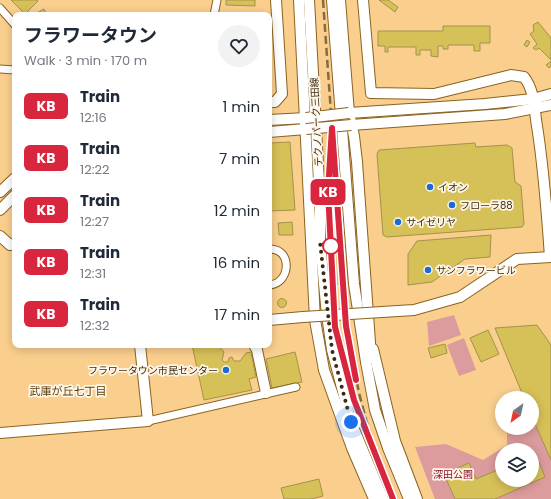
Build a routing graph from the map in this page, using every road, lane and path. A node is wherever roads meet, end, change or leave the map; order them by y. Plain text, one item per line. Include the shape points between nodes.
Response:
1 (217, 0) edge
2 (276, 0) edge
3 (299, 0) edge
4 (309, 0) edge
5 (332, 0) edge
6 (340, 0) edge
7 (364, 0) edge
8 (0, 8) edge
9 (215, 12) edge
10 (12, 22) edge
11 (0, 69) edge
12 (12, 70) edge
13 (551, 94) edge
14 (272, 101) edge
15 (534, 104) junction
16 (551, 105) edge
17 (349, 113) junction
18 (306, 118) junction
19 (272, 120) edge
20 (351, 125) junction
21 (306, 129) junction
22 (272, 132) edge
23 (12, 181) edge
24 (0, 192) edge
25 (12, 197) edge
26 (0, 210) edge
27 (0, 236) edge
28 (12, 245) edge
29 (272, 249) edge
30 (551, 257) edge
31 (272, 284) edge
32 (314, 307) junction
33 (272, 320) edge
34 (369, 333) junction
35 (140, 348) edge
36 (256, 348) edge
37 (296, 387) dead end
38 (266, 393) junction
39 (375, 410) junction
40 (148, 421) junction
41 (351, 422) junction
42 (0, 433) edge
43 (374, 499) edge
44 (383, 499) edge
45 (409, 499) edge
46 (417, 499) edge

1 - 9 street
2 - 14 main road via 282,89 279,99
3 - 18 main road
4 - 41 main road, テクノパーク三田線 via 320,242 327,315 332,350
5 - 39 main road via 354,284
6 - 17 main road
7 - 15 main road via 371,93 434,94 519,74 528,83
8 - 10 street
11 - 12 street
13 - 15 main road
15 - 16 main road
15 - 17 main road via 485,104
15 - 20 main road via 505,114
15 - 30 main road via 545,178
17 - 18 main road, bridge
17 - 20 main road
18 - 19 main road
18 - 21 main road
20 - 21 main road, bridge
20 - 34 main road via 356,150
21 - 22 main road
21 - 32 main road
23 - 24 main road
25 - 26 main road
27 - 28 main road
29 - 31 street via 281,252 286,263 282,280
30 - 33 main road, bridge via 517,259 460,297 414,310
32 - 41 main road via 338,394
32 - 43 main road via 324,370 352,448
34 - 39 main road
34 - 46 main road via 385,407
35 - 40 main road
36 - 38 main road
37 - 38 street
38 - 40 street
39 - 45 main road
40 - 42 main road
41 - 44 main road, テクノパーク三田線

